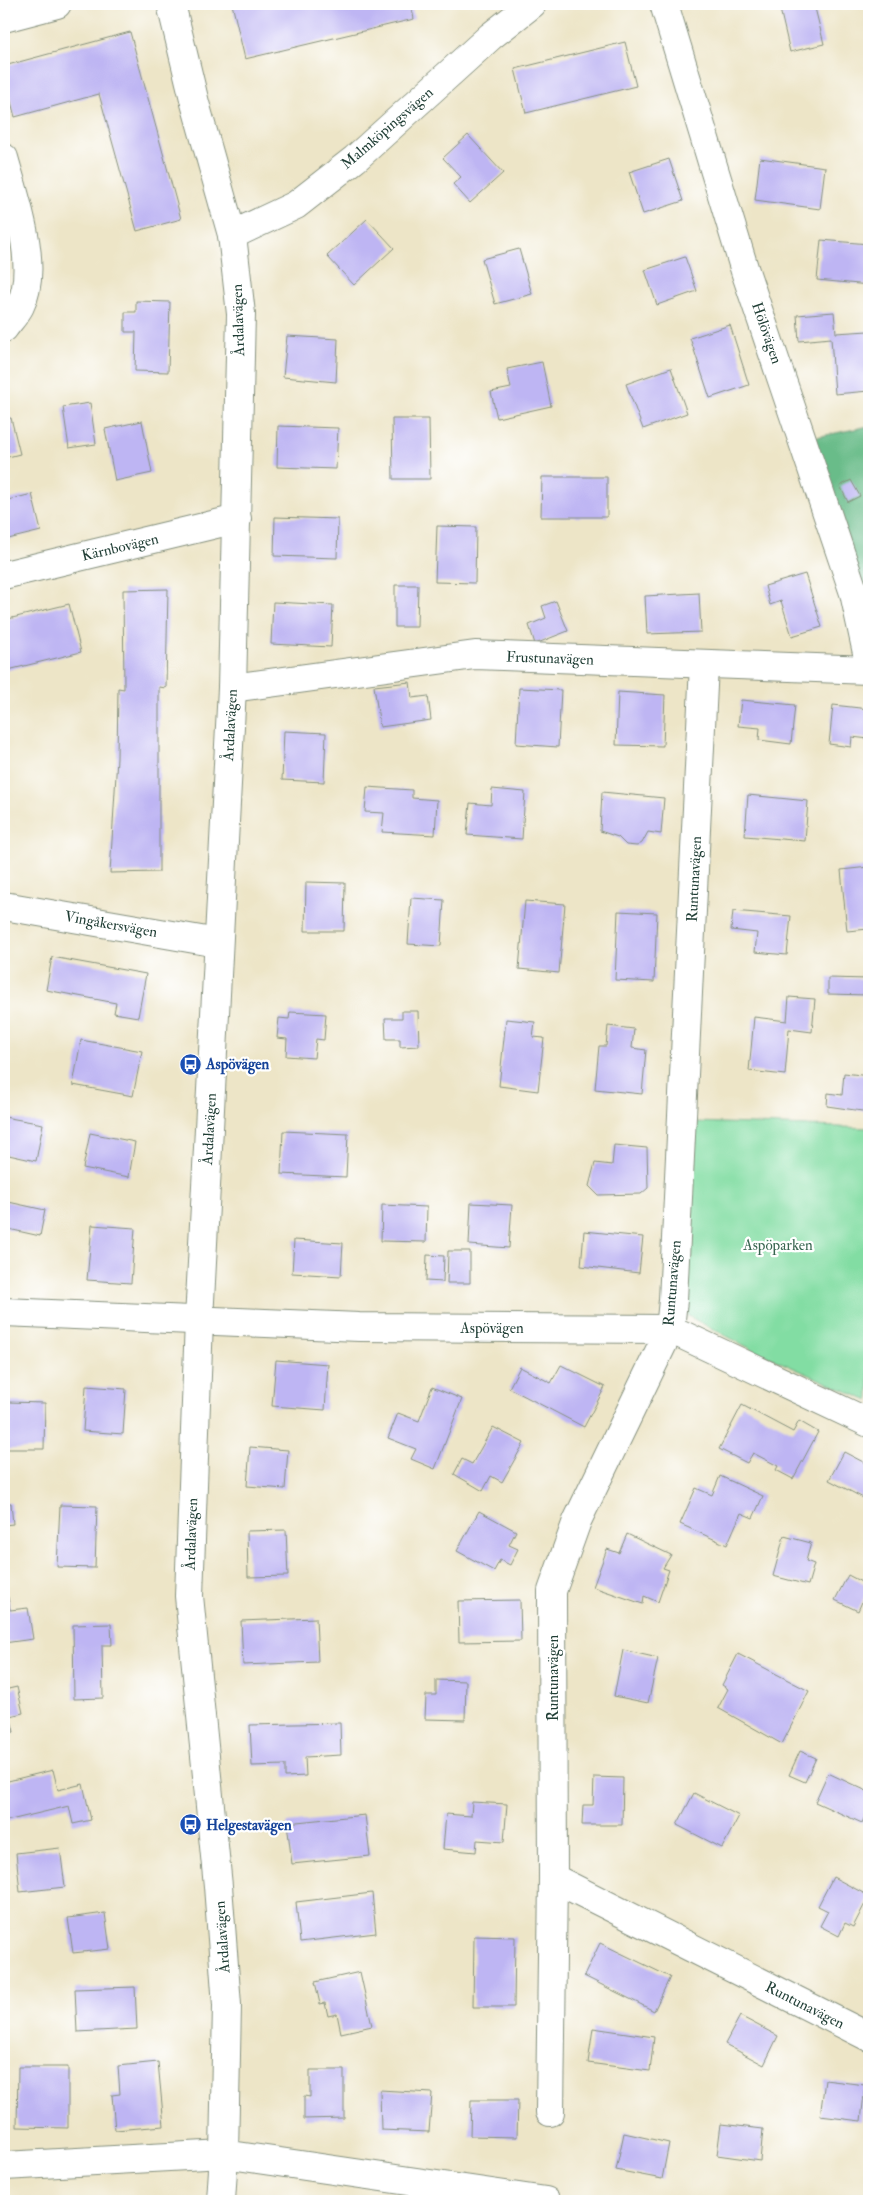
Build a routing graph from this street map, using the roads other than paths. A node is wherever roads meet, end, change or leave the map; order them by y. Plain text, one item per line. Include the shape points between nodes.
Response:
1 (57, 4) edge
2 (171, 4) edge
3 (532, 4) edge
4 (664, 4) edge
5 (4, 18) edge
6 (4, 158) edge
7 (232, 235) junction
8 (4, 328) edge
9 (237, 519) junction
10 (4, 575) edge
11 (869, 662) edge
12 (704, 665) junction
13 (869, 670) edge
14 (232, 688) junction
15 (4, 906) edge
16 (218, 943) junction
17 (4, 1312) edge
18 (199, 1320) junction
19 (670, 1329) junction
20 (869, 1423) edge
21 (553, 1878) junction
22 (869, 2037) edge
23 (550, 2112) dead end
24 (224, 2154) junction
25 (4, 2166) edge
26 (221, 2201) edge
27 (546, 2201) edge

1 - 5 street
2 - 7 street, Årdalavägen
3 - 7 street, Malmköpingsvägen via 491,36 355,159 296,205
4 - 11 street, Hölövägen via 745,270 854,593
6 - 8 street via 24,239 28,278 20,306
7 - 9 street, Årdalavägen via 241,314
9 - 10 street, Kärnbovägen
9 - 14 street, Årdalavägen
12 - 13 street, Frustunavägen
12 - 14 street, Frustunavägen via 475,655
12 - 19 street, Runtunavägen
14 - 16 street, Årdalavägen
15 - 16 street, Vingåkersvägen
16 - 18 street, Årdalavägen
17 - 18 street, Aspövägen
18 - 19 street, Aspövägen via 359,1327
18 - 24 street, Årdalavägen via 189,1596 227,2005
19 - 20 street, Aspövägen
19 - 21 street, Runtunavägen via 577,1521 552,1591
21 - 22 street, Runtunavägen
21 - 23 street, Runtunavägen
24 - 25 street
24 - 26 street, Årdalavägen
24 - 27 street

